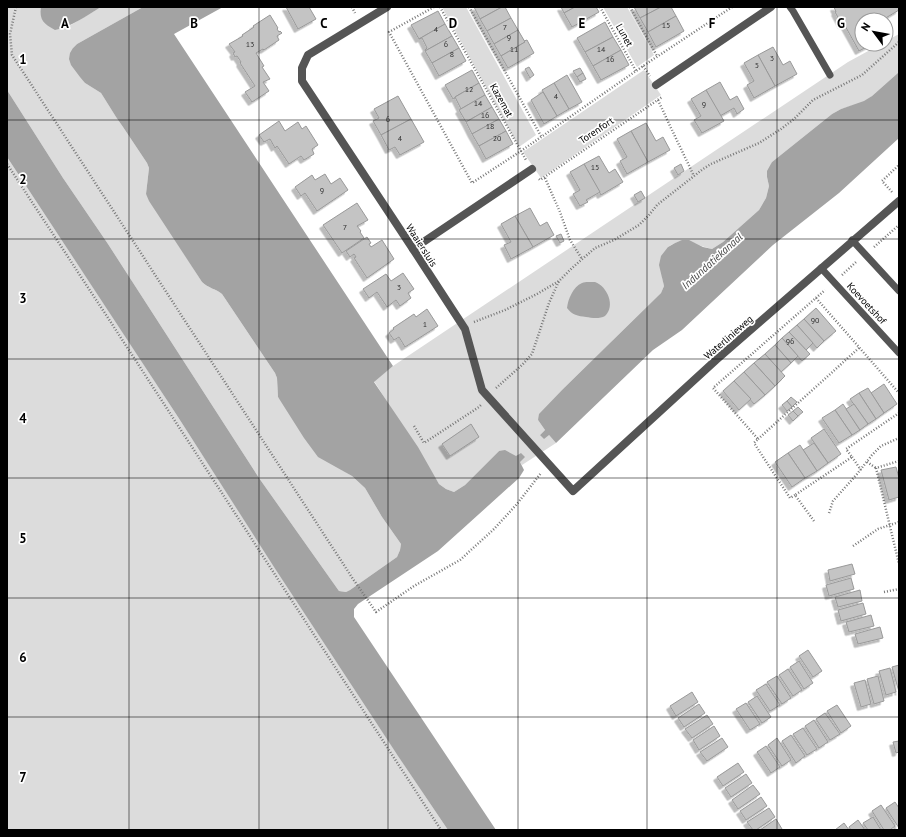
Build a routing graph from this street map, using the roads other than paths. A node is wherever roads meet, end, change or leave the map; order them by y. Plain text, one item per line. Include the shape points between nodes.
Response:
1 (388, 7) edge
2 (771, 7) edge
3 (790, 7) edge
4 (830, 74) dead end
5 (656, 85) road end
6 (532, 169) road end
7 (897, 198) edge
8 (852, 240) junction
9 (413, 249) junction
10 (821, 268) junction
11 (899, 292) edge
12 (899, 353) edge
13 (573, 491) joint

1 - 9 street, Waaiersluis via 308,55 302,68 302,81
2 - 5 street
3 - 4 lane
6 - 9 street
7 - 8 street, Waterlinieweg
8 - 10 street, Waterlinieweg
8 - 11 lane
9 - 13 street, Waaiersluis via 465,329 482,390
10 - 12 lane, Koevoetshof
10 - 13 street, Waterlinieweg

